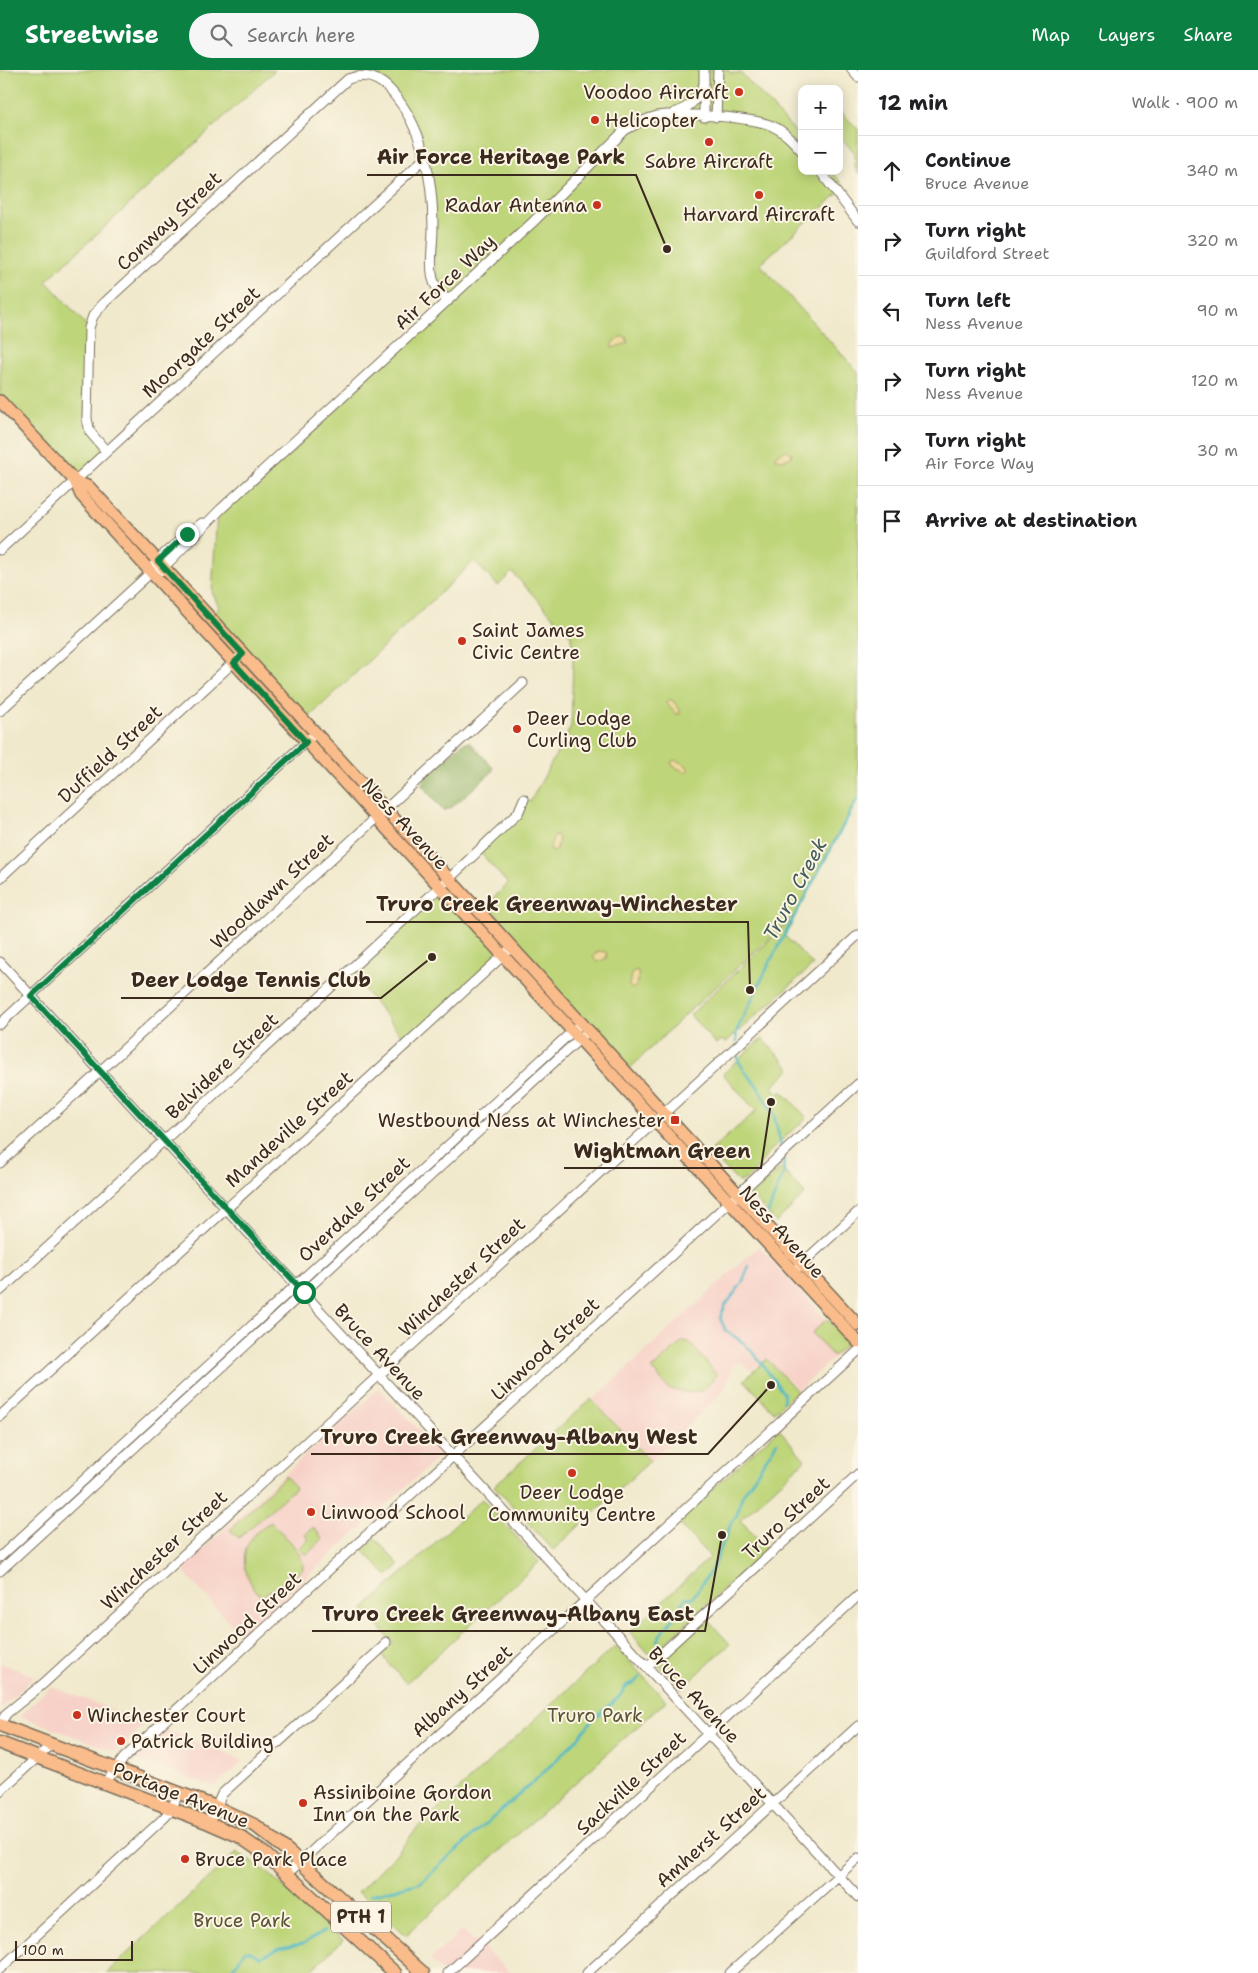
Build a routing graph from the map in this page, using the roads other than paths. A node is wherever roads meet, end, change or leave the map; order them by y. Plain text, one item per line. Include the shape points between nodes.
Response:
1 (704, 70) edge
2 (718, 70) edge
3 (852, 70) edge
4 (858, 77) edge
5 (704, 86) junction
6 (670, 115) junction
7 (704, 117) junction
8 (716, 117) junction
9 (798, 147) edge
10 (425, 158) junction
11 (823, 175) edge
12 (858, 221) edge
13 (448, 301) junction
14 (0, 401) edge
15 (106, 452) junction
16 (74, 480) junction
17 (0, 550) edge
18 (161, 564) junction
19 (150, 574) junction
20 (243, 654) junction
21 (234, 663) junction
22 (523, 683) dead end
23 (0, 712) edge
24 (316, 733) junction
25 (306, 742) junction
26 (524, 799) dead end
27 (385, 809) junction
28 (376, 818) junction
29 (0, 878) edge
30 (449, 879) junction
31 (440, 887) junction
32 (858, 935) edge
33 (508, 952) junction
34 (0, 962) edge
35 (31, 996) junction
36 (0, 1024) edge
37 (581, 1031) junction
38 (100, 1071) junction
39 (858, 1084) edge
40 (660, 1117) junction
41 (164, 1141) junction
42 (0, 1163) edge
43 (734, 1198) junction
44 (226, 1209) junction
45 (858, 1212) edge
46 (798, 1268) junction
47 (296, 1284) junction
48 (0, 1291) edge
49 (304, 1292) junction
50 (858, 1325) edge
51 (858, 1342) edge
52 (858, 1351) edge
53 (379, 1375) junction
54 (0, 1416) edge
55 (453, 1456) junction
56 (105, 1460) junction
57 (113, 1468) junction
58 (858, 1474) edge
59 (0, 1557) edge
60 (0, 1571) edge
61 (858, 1596) edge
62 (586, 1600) junction
63 (386, 1642) dead end
64 (647, 1667) junction
65 (0, 1724) edge
66 (858, 1726) edge
67 (708, 1733) junction
68 (0, 1743) edge
69 (50, 1745) junction
70 (36, 1758) junction
71 (115, 1770) junction
72 (104, 1784) junction
73 (0, 1792) edge
74 (178, 1793) junction
75 (772, 1804) junction
76 (216, 1807) junction
77 (172, 1809) junction
78 (209, 1823) junction
79 (858, 1858) edge
80 (300, 1862) junction
81 (287, 1874) junction
82 (838, 1875) junction
83 (858, 1897) edge
84 (0, 1970) edge
85 (395, 1973) edge
86 (423, 1973) edge
87 (448, 1973) edge
88 (586, 1973) edge
89 (730, 1973) edge

1 - 5 street
2 - 8 street
3 - 4 street
5 - 6 street via 688,107
5 - 7 street
6 - 7 street, Air Force Way
6 - 13 street, Air Force Way via 641,121 625,130
7 - 8 street, Air Force Way
8 - 9 street, Air Force Way via 766,123 781,130
10 - 13 street via 433,214 432,277
10 - 15 street, Moorgate Street
10 - 15 street, Conway Street via 409,114 382,82 358,76 340,85 97,310 89,328 86,419 90,432
11 - 12 street
13 - 18 street, Air Force Way
14 - 16 main road, Ness Avenue
15 - 16 street, Moorgate Street
16 - 17 street, Moorgate Street
16 - 18 main road, Ness Avenue via 89,487
16 - 19 main road, Ness Avenue via 81,495
18 - 19 street, Air Force Way
18 - 20 main road, Ness Avenue
19 - 21 main road, Ness Avenue
19 - 23 street, Air Force Way
20 - 21 street, Duffield Street
20 - 24 main road, Ness Avenue
21 - 25 main road, Ness Avenue
21 - 29 street, Duffield Street
22 - 27 street, Woodlawn Street
24 - 25 street
24 - 27 main road, Ness Avenue
25 - 28 main road, Ness Avenue
25 - 35 street
26 - 30 street, Belvidere Street via 518,813
27 - 28 street, Woodlawn Street
27 - 30 main road, Ness Avenue
28 - 31 main road, Ness Avenue
28 - 38 street, Woodlawn Street
30 - 31 street, Belvidere Street
30 - 33 main road, Ness Avenue
31 - 33 main road, Ness Avenue
31 - 41 street, Belvidere Street
32 - 40 street, Winchester Street
33 - 37 main road, Ness Avenue
33 - 44 street, Mandeville Street
34 - 35 street, Bruce Avenue
35 - 36 street
35 - 38 street, Bruce Avenue
37 - 40 main road, Ness Avenue
37 - 47 street, Overdale Street
37 - 49 street, Overdale Street
38 - 41 street, Bruce Avenue
38 - 42 street, Woodlawn Street
39 - 43 street, Linwood Street
40 - 43 main road, Ness Avenue
40 - 53 street, Winchester Street
41 - 44 street, Bruce Avenue
41 - 48 street, Belvidere Street
43 - 46 main road, Ness Avenue
43 - 55 street, Linwood Street
44 - 47 street, Bruce Avenue
44 - 54 street, Mandeville Street
45 - 46 street
46 - 50 main road, Ness Avenue
46 - 51 main road, Ness Avenue
47 - 49 street, Bruce Avenue
47 - 56 street, Overdale Street
49 - 53 street, Bruce Avenue
49 - 57 street, Overdale Street
52 - 62 street, Albany Street
53 - 55 street, Bruce Avenue
53 - 65 street, Winchester Street via 43,1684 7,1713
55 - 62 street, Bruce Avenue
55 - 71 street, Linwood Street via 124,1758
56 - 57 street
56 - 59 street, Overdale Street
57 - 60 street, Overdale Street
58 - 64 street, Truro Street
61 - 67 street, Sackville Street
62 - 64 street, Bruce Avenue
62 - 80 street, Albany Street
63 - 76 street via 222,1794
64 - 67 street, Bruce Avenue
65 - 69 highway, Portage Avenue / PTH 1
66 - 75 street, Amherst Street
67 - 75 street, Bruce Avenue
67 - 87 street, Sackville Street
68 - 70 highway, Portage Avenue / PTH 1
69 - 70 street
69 - 71 highway, Portage Avenue / PTH 1
70 - 72 highway, Portage Avenue / PTH 1
70 - 73 street
71 - 72 street, Linwood Street
71 - 74 highway, Portage Avenue / PTH 1
72 - 77 highway, Portage Avenue / PTH 1
74 - 76 highway, Portage Avenue / PTH 1
74 - 77 street
75 - 82 street, Bruce Avenue
75 - 88 street, Amherst Street
76 - 78 street
76 - 80 highway, Portage Avenue / PTH 1 via 256,1826
77 - 78 highway, Portage Avenue / PTH 1
77 - 84 street
78 - 81 highway, Portage Avenue / PTH 1 via 249,1842
79 - 82 street
80 - 81 street, Albany Street
80 - 86 highway, Portage Avenue / PTH 1
81 - 85 highway, Portage Avenue / PTH 1
82 - 83 street, Bruce Avenue
82 - 89 street

